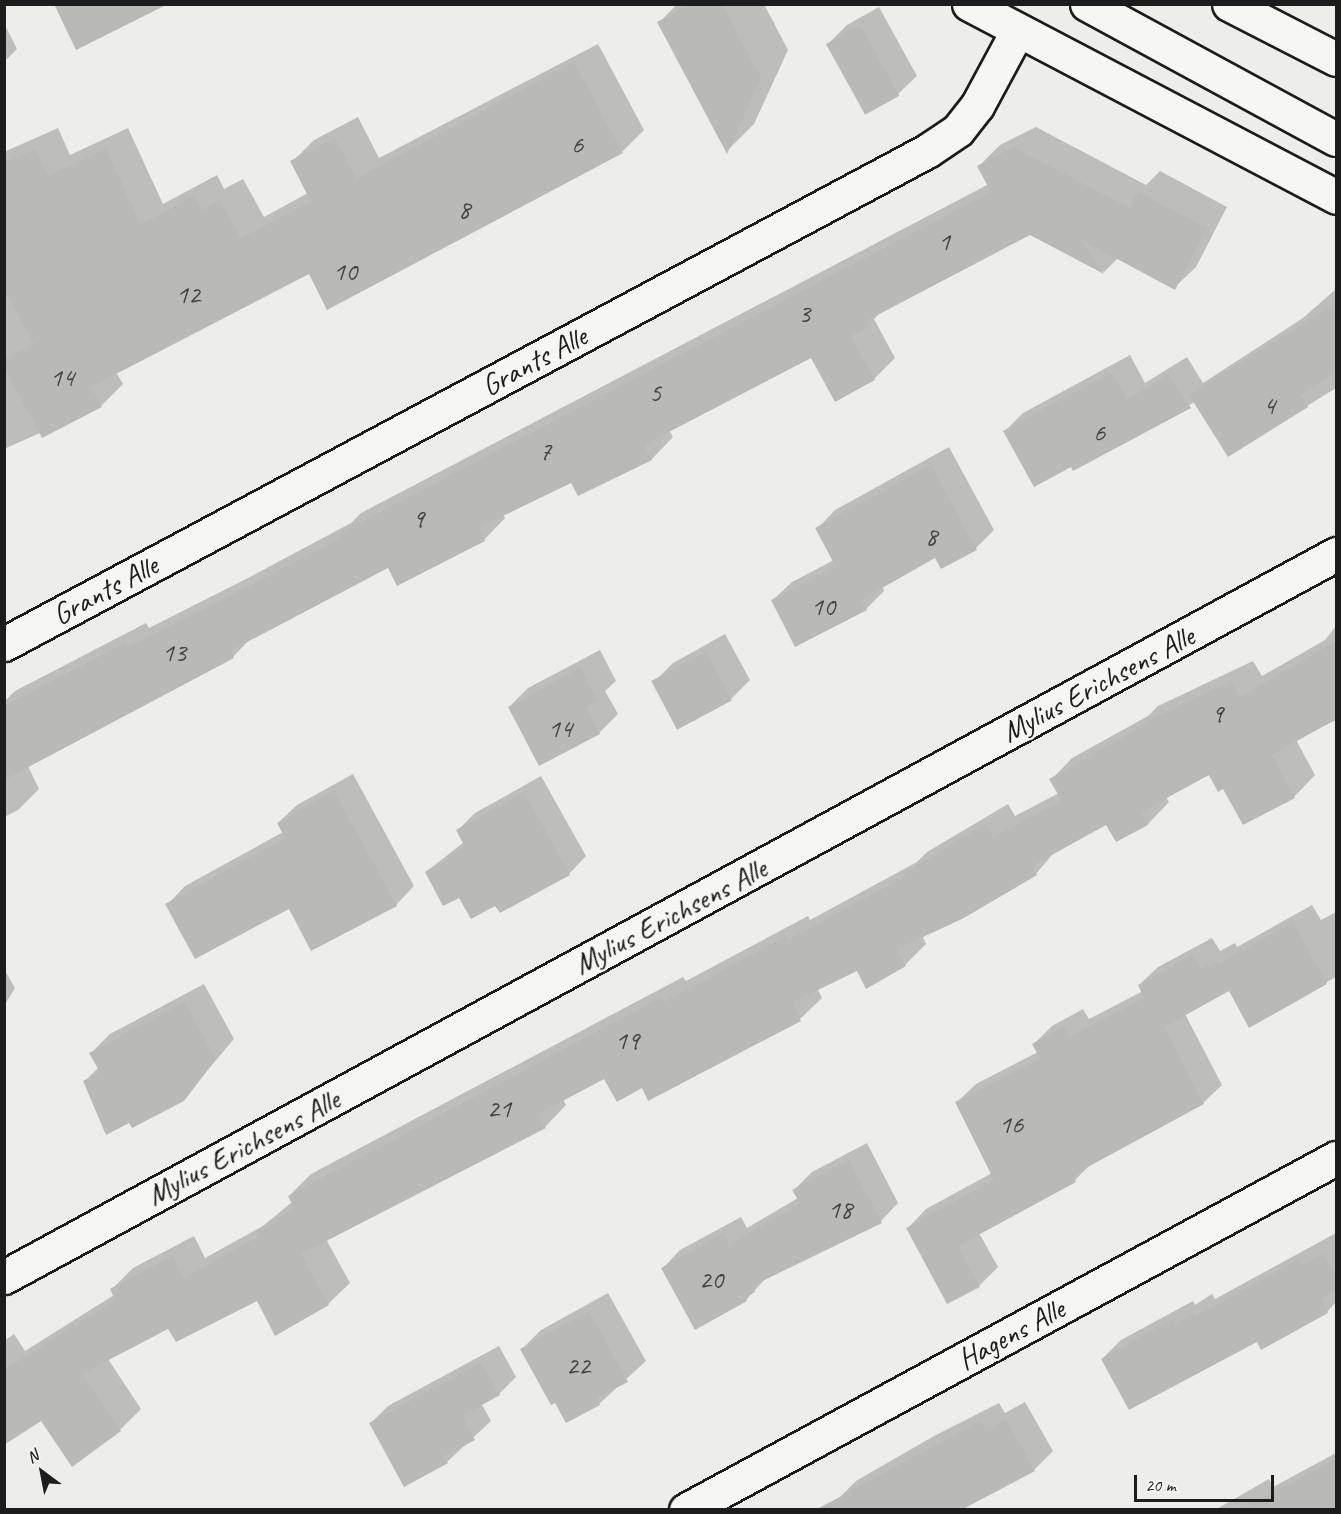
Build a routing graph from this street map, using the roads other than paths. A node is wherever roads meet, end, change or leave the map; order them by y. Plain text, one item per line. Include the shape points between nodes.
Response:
1 (969, 4) edge
2 (1087, 4) edge
3 (1229, 4) edge
4 (1018, 30) junction
5 (1336, 59) edge
6 (1336, 139) edge
7 (1336, 197) edge
8 (1336, 554) edge
9 (4, 644) edge
10 (1336, 1158) edge
11 (4, 1277) edge
12 (686, 1509) edge

1 - 4 main road
2 - 6 main road
3 - 5 main road
4 - 7 main road
4 - 9 main road, Grants Alle via 977,106 958,130 927,151
8 - 11 main road, Mylius Erichsens Alle
10 - 12 main road, Hagens Alle

